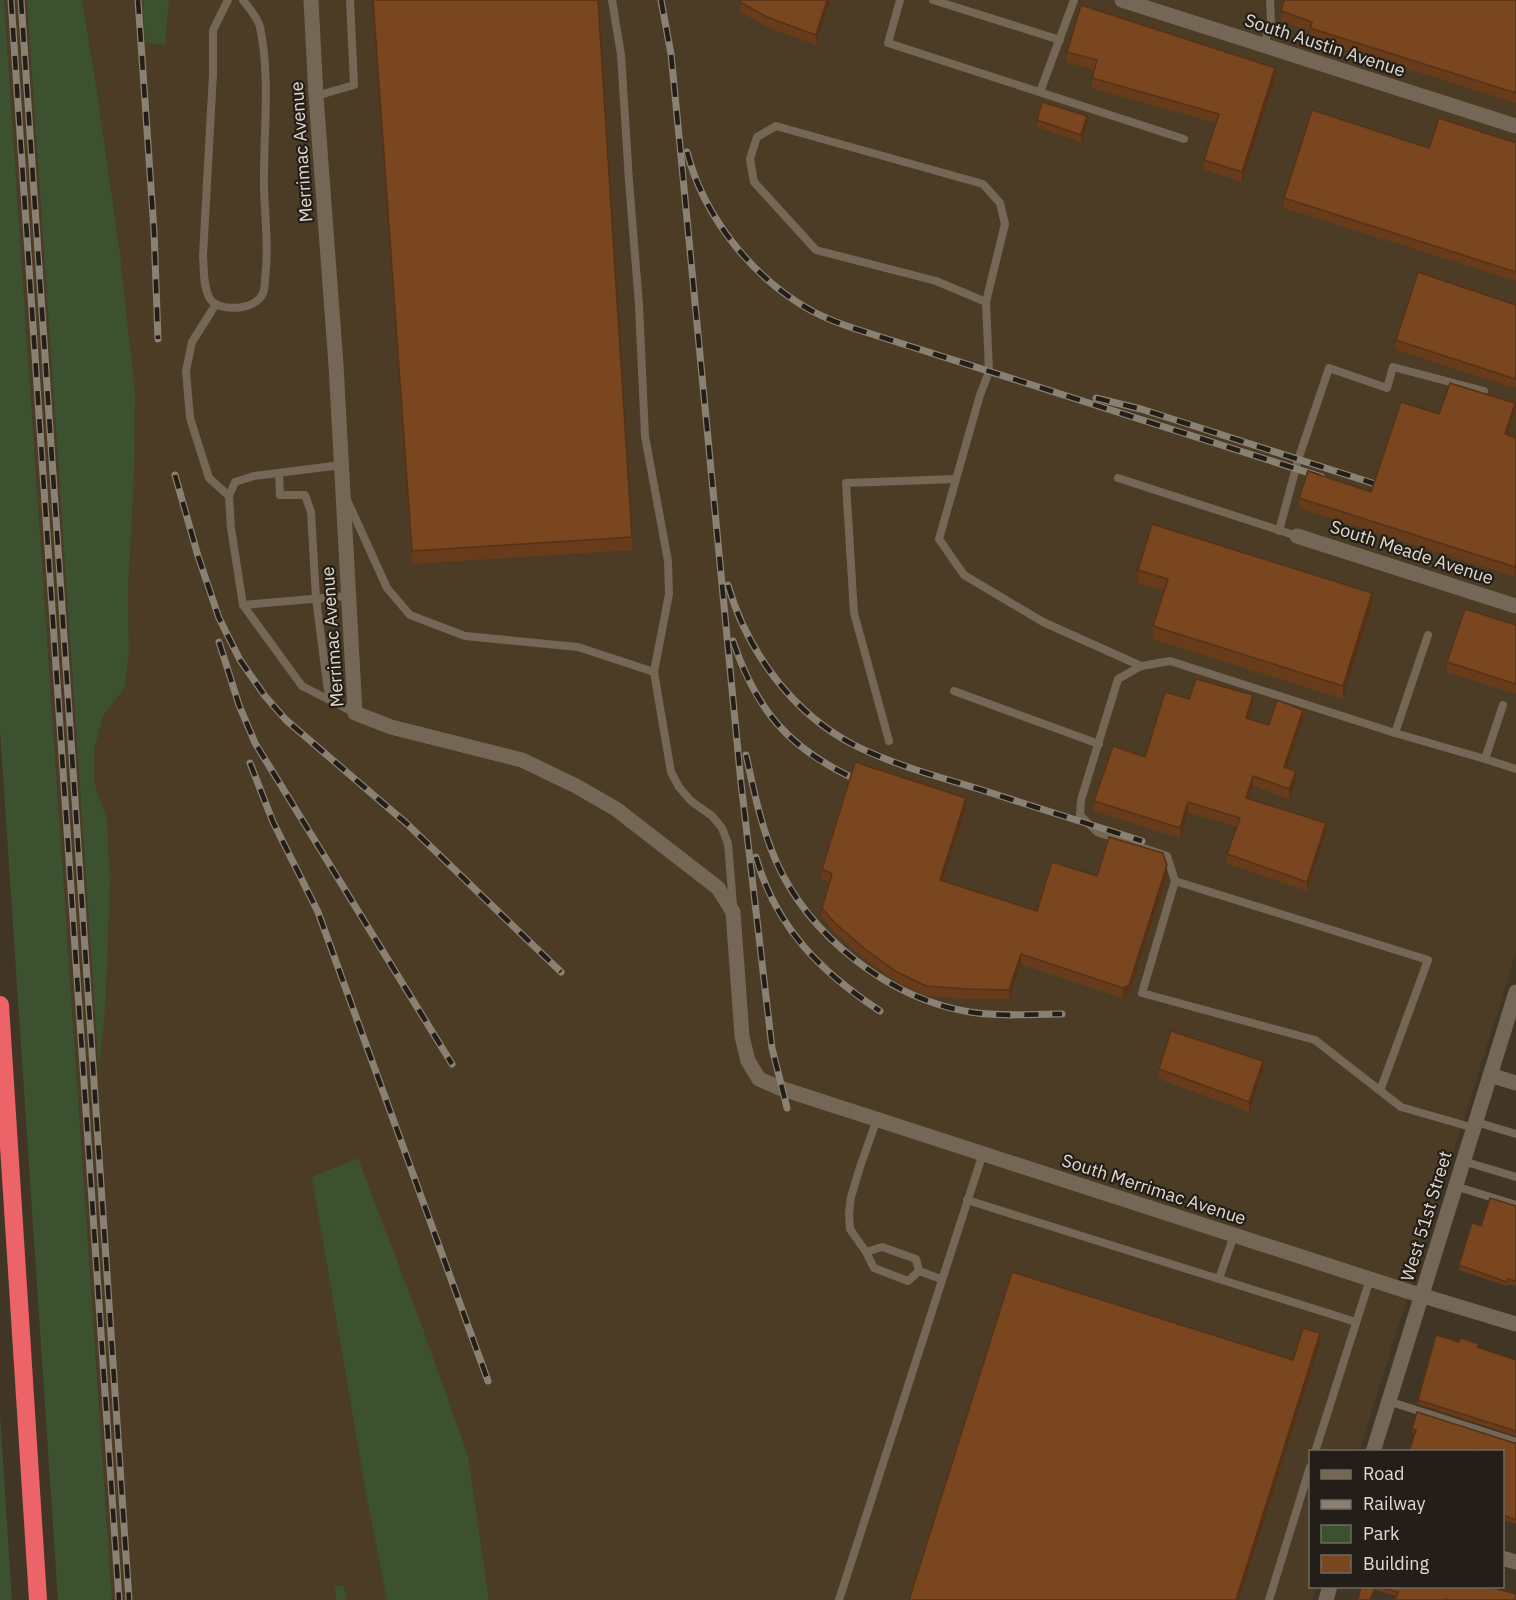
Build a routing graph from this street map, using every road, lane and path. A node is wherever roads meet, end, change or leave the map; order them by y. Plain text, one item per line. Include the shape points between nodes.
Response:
1 (228, 0) edge
2 (243, 0) edge
3 (311, 0) edge
4 (350, 0) edge
5 (612, 0) edge
6 (900, 0) edge
7 (933, 0) edge
8 (1074, 0) edge
9 (1122, 0) edge
10 (1270, 0) edge
11 (1060, 40) junction
12 (1264, 45) junction
13 (1040, 92) junction
14 (316, 96) junction
15 (1516, 126) edge
16 (1184, 139) dead end
17 (986, 302) junction
18 (216, 304) junction
19 (1484, 391) edge
20 (341, 465) junction
21 (279, 473) junction
22 (1118, 478) dead end
23 (956, 479) junction
24 (342, 487) junction
25 (229, 496) junction
26 (1279, 531) junction
27 (1297, 536) joint
28 (347, 596) junction
29 (316, 598) junction
30 (243, 604) junction
31 (1516, 606) edge
32 (1428, 635) dead end
33 (1141, 666) junction
34 (654, 672) junction
35 (954, 691) dead end
36 (329, 699) junction
37 (1503, 705) dead end
38 (355, 713) junction
39 (1395, 733) junction
40 (889, 741) dead end
41 (1099, 744) junction
42 (1485, 759) junction
43 (1516, 769) edge
44 (1175, 881) junction
45 (733, 912) junction
46 (1516, 992) edge
47 (0, 1005) edge
48 (1490, 1075) junction
49 (1516, 1083) edge
50 (780, 1088) joint
51 (1380, 1091) junction
52 (878, 1119) junction
53 (1475, 1125) junction
54 (1516, 1134) edge
55 (982, 1154) junction
56 (1463, 1161) junction
57 (1516, 1177) edge
58 (1455, 1186) junction
59 (967, 1200) junction
60 (1516, 1205) edge
61 (1234, 1235) junction
62 (866, 1252) junction
63 (919, 1271) junction
64 (941, 1279) junction
65 (1219, 1279) junction
66 (1370, 1279) junction
67 (1421, 1296) junction
68 (1356, 1322) junction
69 (1516, 1324) edge
70 (1388, 1401) junction
71 (1516, 1442) edge
72 (1317, 1450) edge
73 (1373, 1450) edge
74 (1309, 1473) edge
75 (38, 1600) edge
76 (839, 1600) edge
77 (1269, 1600) edge

1 - 18 lane via 213,30 203,256 204,281 209,299
2 - 18 lane via 260,24 266,86 264,187 268,261 263,294 256,302 246,307
3 - 14 street, Merrimac Avenue
4 - 14 lane via 354,85
5 - 34 lane via 621,55 645,436 668,561 669,594
6 - 13 lane via 888,44
7 - 11 lane
8 - 11 lane
9 - 12 street, South Austin Avenue
10 - 12 lane via 1271,21
11 - 13 lane
12 - 15 street, South Austin Avenue
13 - 16 lane
14 - 20 street, Merrimac Avenue
17 - 17 lane via 1005,224 1000,203 983,184 776,126 757,137 750,159 754,182 816,250 936,281
17 - 23 lane via 989,372
18 - 25 lane via 192,342 186,371 190,418 209,478
19 - 26 lane via 1394,367 1387,388 1329,368
20 - 21 lane
20 - 24 street, Merrimac Avenue
21 - 25 lane via 235,482
21 - 29 lane via 280,495 305,495 311,512
22 - 26 lane
23 - 33 lane via 939,539 964,575 1042,622
23 - 40 lane via 846,483 854,613
24 - 28 street, Merrimac Avenue
24 - 34 lane via 387,588 410,615 465,636 578,647
25 - 30 lane
26 - 27 lane
27 - 31 street, South Meade Avenue
28 - 29 lane
28 - 38 street, Merrimac Avenue
29 - 30 lane
29 - 36 lane
30 - 36 lane via 302,686
32 - 39 lane
33 - 39 lane via 1170,662
33 - 41 lane via 1118,679
34 - 45 lane via 671,772 679,788 722,828 728,844
35 - 41 lane
36 - 38 lane
37 - 42 lane
38 - 45 street, Merrimac Avenue via 391,727 522,760 576,786 616,809 718,888
39 - 42 lane
41 - 44 lane via 1080,815 1097,832 1167,856
42 - 43 lane
44 - 51 lane via 1142,993 1314,1040
44 - 51 lane via 1428,960
45 - 50 street, Merrimac Avenue via 742,1036 748,1061 759,1079
46 - 48 street, West 51st Street
47 - 75 highway
48 - 49 street
48 - 53 street, West 51st Street
50 - 52 street, South Merrimac Avenue
51 - 53 lane via 1401,1107
52 - 55 street, South Merrimac Avenue
52 - 62 lane via 860,1167 849,1213 850,1229
53 - 54 lane
53 - 56 street, West 51st Street
55 - 59 lane
55 - 61 street, South Merrimac Avenue
56 - 57 lane
56 - 58 street, West 51st Street
58 - 60 lane
58 - 67 street, West 51st Street
59 - 64 lane
59 - 65 lane
61 - 65 lane
61 - 66 street, South Merrimac Avenue
62 - 63 lane via 882,1247 916,1258
62 - 63 lane via 874,1268 893,1276 908,1281
63 - 64 lane
64 - 76 lane
65 - 68 lane
66 - 67 street, South Merrimac Avenue
66 - 68 lane
67 - 69 street, South Merrimac Avenue
67 - 70 street, West 51st Street
68 - 72 lane
70 - 71 lane
70 - 73 street, West 51st Street
74 - 77 lane

